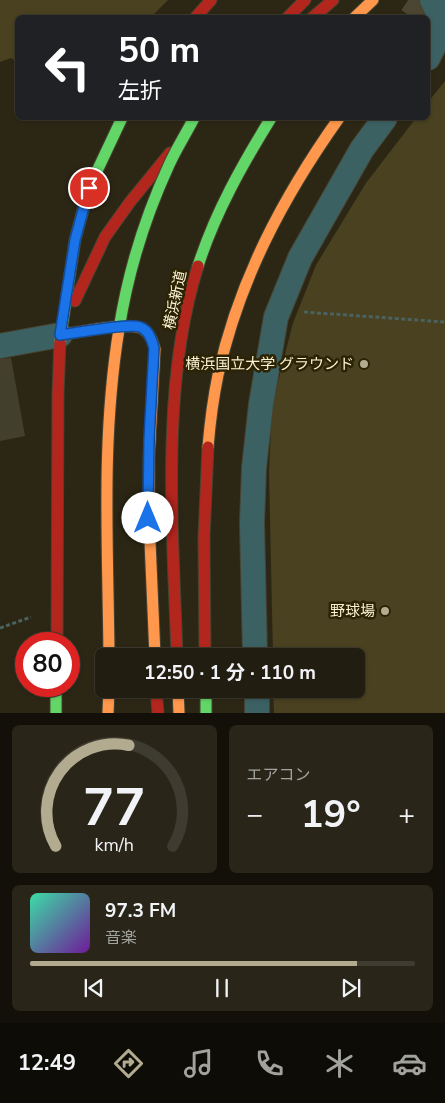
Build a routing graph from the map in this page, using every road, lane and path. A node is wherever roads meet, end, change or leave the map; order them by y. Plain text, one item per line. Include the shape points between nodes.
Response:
1 (211, 0) edge
2 (305, 0) edge
3 (333, 0) edge
4 (373, 0) edge
5 (432, 0) edge
6 (198, 15) edge
7 (290, 15) edge
8 (316, 15) edge
9 (357, 15) edge
10 (445, 44) edge
11 (430, 54) edge
12 (430, 61) edge
13 (121, 120) edge
14 (193, 120) edge
15 (205, 120) edge
16 (270, 120) edge
17 (338, 120) edge
18 (384, 120) edge
19 (302, 312) dead end
20 (445, 322) edge
21 (60, 335) junction
22 (0, 346) edge
23 (13, 623) dead end
24 (0, 628) edge
25 (57, 632) edge
26 (109, 648) edge
27 (155, 648) edge
28 (178, 648) edge
29 (205, 648) edge
30 (256, 648) edge
31 (56, 697) edge
32 (109, 698) edge
33 (157, 698) edge
34 (178, 698) edge
35 (206, 698) edge
36 (257, 698) edge
37 (56, 713) edge
38 (108, 713) edge
39 (158, 713) edge
40 (179, 713) edge
41 (206, 713) edge
42 (258, 713) edge

1 - 6 main road
2 - 7 main road
3 - 8 main road
4 - 9 main road
5 - 11 street via 440,17
10 - 12 street
13 - 21 main road via 89,188 75,240
14 - 26 main road, bridge via 172,157 151,207 129,276 116,335 107,450
15 - 21 main road via 170,154 106,237
16 - 28 main road, 横浜新道 via 237,174 211,227 184,320 172,457
17 - 29 main road via 285,199 250,269 226,340 211,416 204,499
18 - 30 street via 362,149 300,258 276,317 254,468 252,523
19 - 20 path
21 - 22 street
21 - 25 main road
21 - 27 main road via 127,326 141,327 151,336 154,348 148,518
23 - 24 path
31 - 37 main road
32 - 38 main road
33 - 39 main road
34 - 40 main road
35 - 41 main road
36 - 42 street

